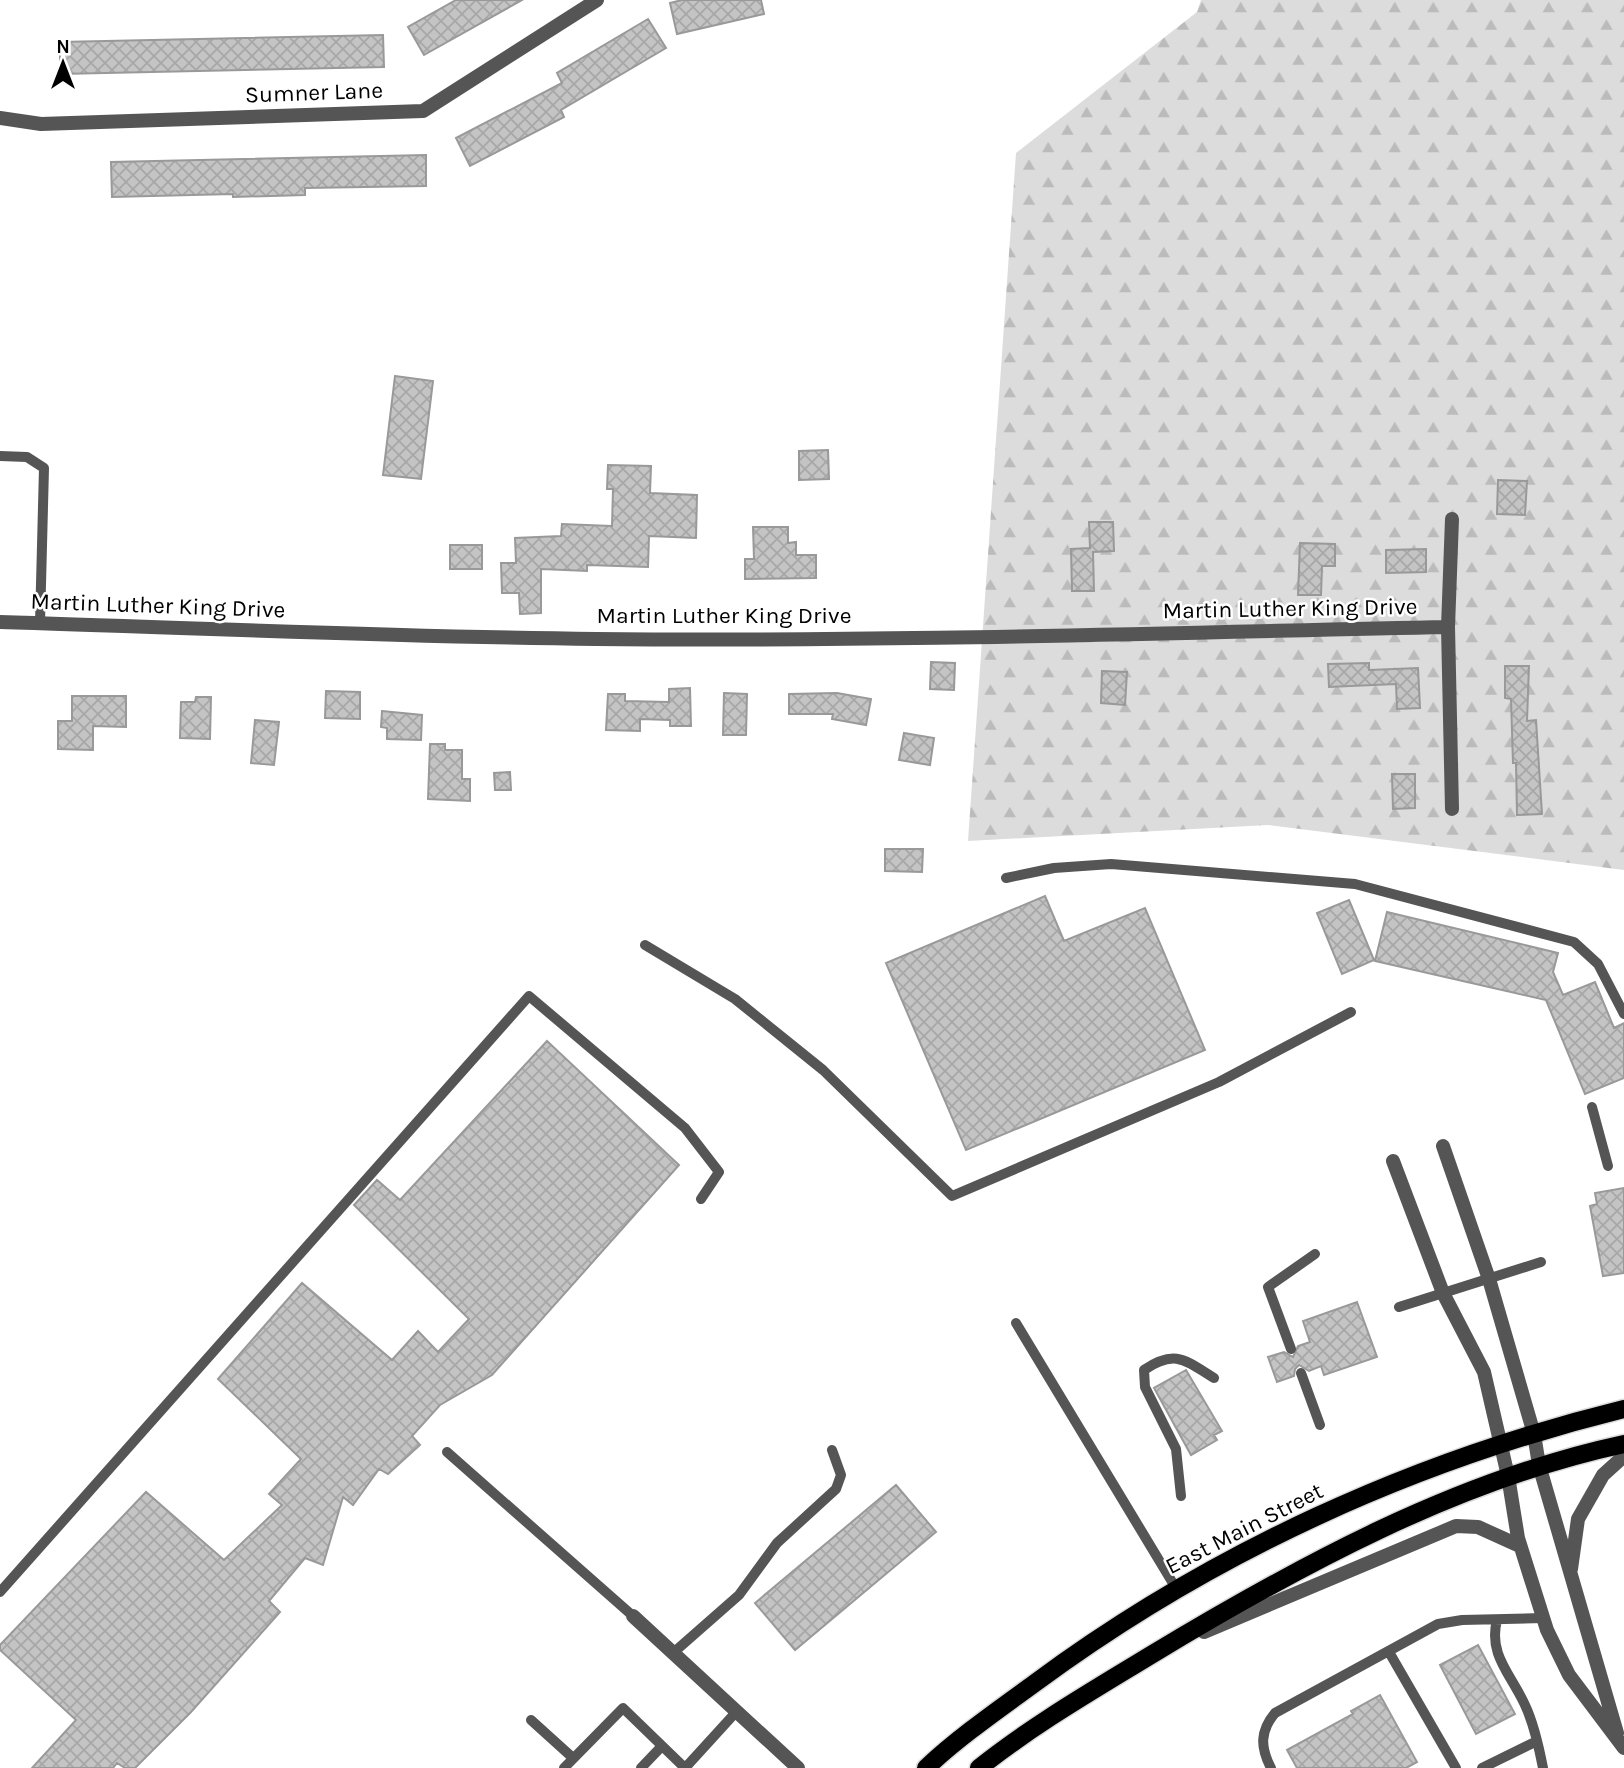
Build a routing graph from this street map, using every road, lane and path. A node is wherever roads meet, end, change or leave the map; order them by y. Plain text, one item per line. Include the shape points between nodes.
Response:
1 (597, 0) edge
2 (0, 118) edge
3 (0, 456) edge
4 (1452, 519) dead end
5 (0, 622) edge
6 (40, 623) junction
7 (1448, 627) junction
8 (1452, 809) dead end
9 (1006, 878) dead end
10 (645, 945) dead end
11 (1351, 1012) dead end
12 (1624, 1014) edge
13 (1592, 1107) dead end
14 (1443, 1146) dead end
15 (1393, 1161) dead end
16 (1608, 1166) dead end
17 (701, 1199) dead end
18 (1315, 1254) dead end
19 (1541, 1262) dead end
20 (1489, 1279) junction
21 (1443, 1293) junction
22 (1399, 1307) dead end
23 (1016, 1323) dead end
24 (1291, 1349) dead end
25 (1301, 1373) dead end
26 (1213, 1378) dead end
27 (1624, 1409) edge
28 (1320, 1424) dead end
29 (1534, 1434) junction
30 (1501, 1443) junction
31 (1624, 1444) edge
32 (832, 1450) dead end
33 (447, 1452) dead end
34 (1624, 1456) edge
35 (1539, 1465) junction
36 (1508, 1476) junction
37 (1181, 1496) dead end
38 (1520, 1546) junction
39 (1570, 1574) junction
40 (1177, 1590) junction
41 (0, 1592) edge
42 (633, 1616) joint
43 (1543, 1619) junction
44 (1497, 1620) junction
45 (1199, 1626) junction
46 (1389, 1652) junction
47 (673, 1653) junction
48 (737, 1711) junction
49 (531, 1720) dead end
50 (1537, 1741) junction
51 (1623, 1744) edge
52 (662, 1746) junction
53 (573, 1758) junction
54 (564, 1768) edge
55 (641, 1768) edge
56 (798, 1768) edge
57 (926, 1768) edge
58 (979, 1768) edge
59 (1270, 1768) edge
60 (1456, 1768) edge
61 (1482, 1768) edge
62 (1543, 1768) edge

1 - 2 street, Sumner Lane via 423,111 41,124
3 - 6 lane via 27,457 44,468
4 - 7 street
5 - 6 street, Martin Luther King Drive
6 - 7 street, Martin Luther King Drive via 598,639
7 - 8 street
9 - 12 lane via 1054,868 1111,864 1354,884 1574,942 1598,964
10 - 11 lane via 755,1014 823,1070 952,1196 1219,1082
13 - 16 lane
14 - 20 street
15 - 21 street
17 - 41 lane via 719,1172 685,1128 529,996
18 - 24 lane via 1268,1287
19 - 20 lane
20 - 21 lane
20 - 29 street
21 - 22 lane
21 - 30 street via 1484,1372
23 - 40 lane
25 - 28 lane
26 - 37 lane via 1183,1359 1162,1358 1144,1370 1144,1387 1176,1450
27 - 29 main road, East Main Street
29 - 30 main road, East Main Street
29 - 35 street
30 - 36 street
30 - 40 main road, East Main Street via 1343,1504 1233,1557
31 - 35 main road
32 - 47 lane via 841,1475 836,1489 777,1543 739,1595
33 - 42 lane
34 - 39 street via 1604,1475 1578,1518
35 - 36 main road
35 - 39 street
36 - 38 street
36 - 45 main road via 1371,1535
38 - 43 street
38 - 45 street via 1478,1527 1456,1526 1204,1632
39 - 51 street
40 - 57 main road, East Main Street via 1062,1662
42 - 47 street
43 - 44 lane
43 - 51 street via 1569,1675
44 - 46 lane via 1438,1623
44 - 50 lane via 1494,1646 1526,1707
45 - 58 main road via 1025,1732
46 - 59 lane via 1275,1713 1264,1726 1262,1741
46 - 60 lane
47 - 48 street
48 - 52 lane via 685,1768
48 - 56 street
49 - 53 lane
50 - 61 lane
50 - 62 lane
52 - 53 lane via 623,1708
52 - 55 lane
53 - 54 lane

